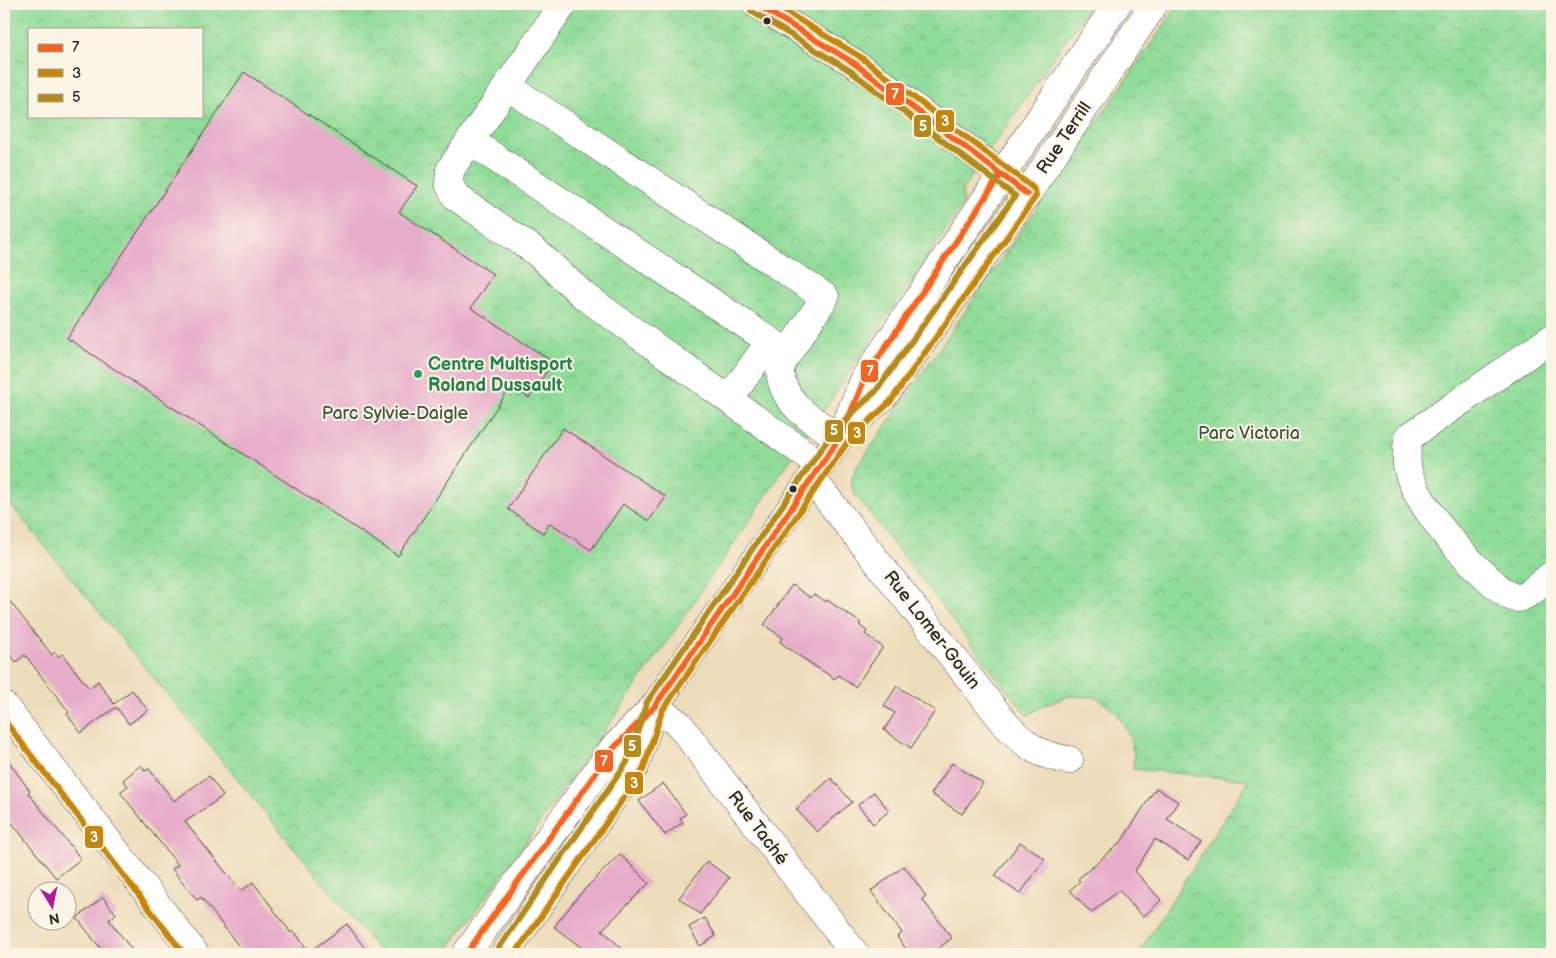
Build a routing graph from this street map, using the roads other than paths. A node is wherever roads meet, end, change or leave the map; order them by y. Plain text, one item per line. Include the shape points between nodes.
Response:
1 (563, 4) edge
2 (756, 4) edge
3 (1117, 4) edge
4 (1154, 4) edge
5 (507, 86) junction
6 (470, 141) junction
7 (1002, 174) junction
8 (1026, 194) junction
9 (1552, 338) edge
10 (779, 347) junction
11 (729, 399) junction
12 (841, 436) junction
13 (816, 472) junction
14 (1552, 575) edge
15 (4, 706) edge
16 (654, 707) junction
17 (1069, 760) dead end
18 (486, 927) junction
19 (515, 951) edge
20 (195, 954) edge
21 (466, 954) edge
22 (855, 954) edge

1 - 5 street, Rue Lomer-Gouin
2 - 7 street via 854,63
3 - 7 street, Rue Terrill
4 - 8 street, Rue Terrill
5 - 6 street, Rue Lomer-Gouin
5 - 10 street via 825,298
6 - 10 street
6 - 11 street, Rue Lomer-Gouin via 450,170 449,184 456,197 535,252 582,295
7 - 8 street
7 - 12 street, Rue Terrill via 865,378
8 - 12 street, Rue Terrill via 883,397
9 - 14 street via 1409,437 1405,461 1412,482 1433,518 1466,559 1506,593 1517,598
10 - 11 street
10 - 12 street via 780,375 790,401
11 - 13 street, Rue Lomer-Gouin
12 - 13 street, Rue Terrill
13 - 16 street, Rue Terrill
13 - 17 street, Rue Lomer-Gouin via 1008,727 1034,749
15 - 20 street
16 - 18 street, Rue Terrill via 613,749
16 - 19 street, Rue Terrill via 635,766
16 - 22 street, Rue Taché via 679,724
18 - 19 street
18 - 21 street, Rue Terrill

